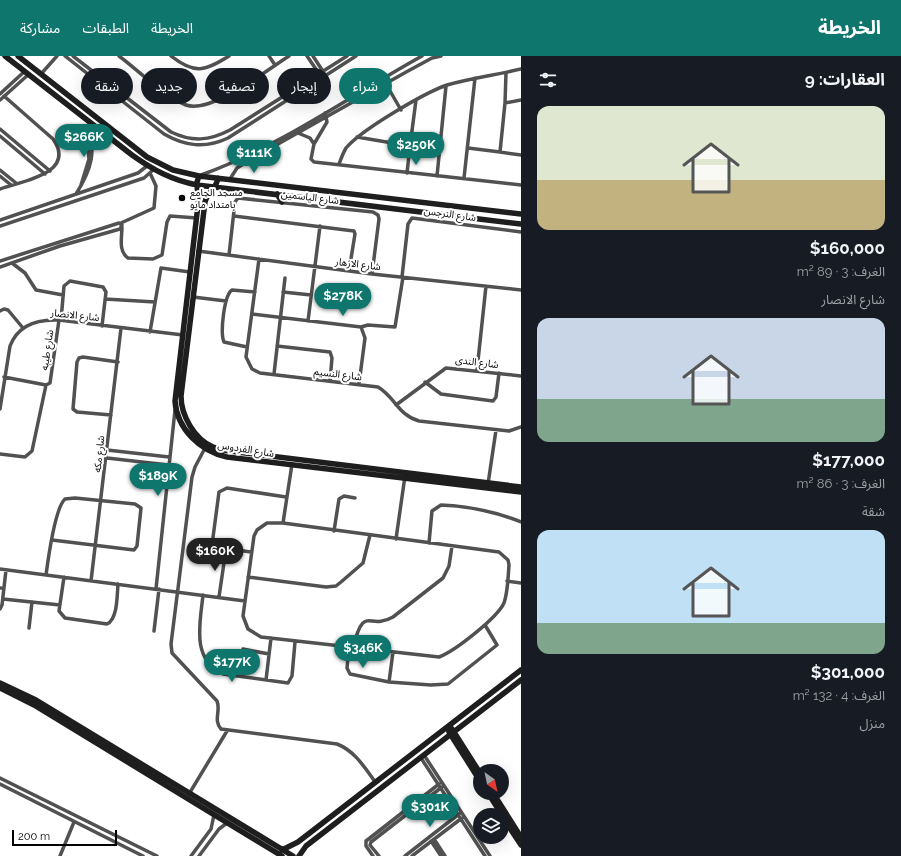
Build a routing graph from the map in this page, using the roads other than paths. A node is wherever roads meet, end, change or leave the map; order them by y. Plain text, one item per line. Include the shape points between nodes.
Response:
1 (5, 56) edge
2 (18, 56) edge
3 (57, 56) edge
4 (65, 56) edge
5 (73, 56) edge
6 (119, 56) edge
7 (172, 56) edge
8 (229, 56) edge
9 (269, 56) edge
10 (289, 56) edge
11 (307, 56) edge
12 (313, 56) edge
13 (347, 56) edge
14 (356, 56) edge
15 (422, 56) edge
16 (441, 56) edge
17 (275, 65) junction
18 (317, 68) edge
19 (319, 68) edge
20 (329, 68) edge
21 (521, 69) edge
22 (27, 72) junction
23 (331, 73) edge
24 (506, 73) junction
25 (41, 74) junction
26 (392, 74) edge
27 (475, 78) junction
28 (392, 80) edge
29 (446, 86) junction
30 (0, 94) edge
31 (392, 94) edge
32 (4, 96) junction
33 (72, 99) junction
34 (0, 100) edge
35 (277, 100) edge
36 (416, 100) junction
37 (521, 100) edge
38 (505, 103) junction
39 (67, 104) junction
40 (282, 104) edge
41 (340, 104) edge
42 (351, 104) edge
43 (268, 106) junction
44 (401, 110) junction
45 (271, 111) junction
46 (325, 113) junction
47 (327, 118) junction
48 (89, 122) junction
49 (0, 129) edge
50 (296, 129) junction
51 (298, 133) junction
52 (0, 136) edge
53 (357, 137) junction
54 (314, 144) junction
55 (410, 146) junction
56 (468, 148) junction
57 (500, 152) junction
58 (521, 155) edge
59 (339, 164) junction
60 (0, 170) edge
61 (150, 170) junction
62 (50, 171) junction
63 (407, 173) junction
64 (44, 174) junction
65 (0, 176) edge
66 (199, 176) junction
67 (437, 176) junction
68 (218, 178) junction
69 (464, 178) junction
70 (230, 179) junction
71 (16, 183) junction
72 (11, 185) junction
73 (197, 185) junction
74 (521, 185) edge
75 (215, 187) junction
76 (0, 188) edge
77 (76, 194) junction
78 (277, 194) junction
79 (282, 202) junction
80 (364, 204) junction
81 (363, 211) junction
82 (442, 214) junction
83 (521, 214) edge
84 (234, 216) junction
85 (197, 218) junction
86 (0, 219) edge
87 (441, 221) junction
88 (521, 224) edge
89 (122, 225) junction
90 (1, 226) edge
91 (320, 226) junction
92 (521, 232) edge
93 (196, 251) junction
94 (229, 255) junction
95 (259, 259) junction
96 (0, 261) edge
97 (12, 263) junction
98 (316, 266) junction
99 (0, 267) edge
100 (349, 271) junction
101 (190, 272) junction
102 (372, 274) junction
103 (402, 277) junction
104 (285, 278) dead end
105 (486, 286) junction
106 (521, 290) edge
107 (255, 292) junction
108 (283, 292) junction
109 (63, 294) junction
110 (311, 295) junction
111 (193, 297) junction
112 (105, 299) junction
113 (155, 302) junction
114 (226, 302) junction
115 (0, 311) edge
116 (252, 314) junction
117 (280, 318) junction
118 (60, 320) junction
119 (308, 321) junction
120 (102, 326) junction
121 (361, 327) junction
122 (23, 328) junction
123 (121, 328) junction
124 (150, 332) junction
125 (182, 335) junction
126 (188, 335) junction
127 (277, 346) junction
128 (247, 347) junction
129 (118, 362) junction
130 (477, 370) junction
131 (499, 373) junction
132 (0, 374) edge
133 (274, 374) junction
134 (5, 376) junction
135 (521, 376) edge
136 (330, 381) junction
137 (425, 382) junction
138 (359, 384) junction
139 (46, 385) junction
140 (396, 405) junction
141 (0, 409) edge
142 (175, 409) junction
143 (111, 415) junction
144 (521, 427) edge
145 (496, 430) junction
146 (108, 450) junction
147 (204, 450) junction
148 (0, 454) edge
149 (169, 457) junction
150 (107, 458) junction
151 (292, 462) junction
152 (168, 466) junction
153 (405, 476) junction
154 (488, 486) junction
155 (520, 490) edge
156 (286, 497) junction
157 (355, 498) dead end
158 (102, 501) junction
159 (521, 522) edge
160 (282, 523) junction
161 (334, 531) junction
162 (370, 535) junction
163 (396, 539) junction
164 (52, 540) junction
165 (429, 543) junction
166 (95, 546) junction
167 (452, 546) junction
168 (226, 549) junction
169 (251, 552) junction
170 (0, 569) edge
171 (6, 570) junction
172 (46, 575) junction
173 (64, 577) junction
174 (248, 577) junction
175 (91, 580) junction
176 (507, 581) junction
177 (521, 583) edge
178 (118, 584) junction
179 (158, 589) junction
180 (177, 591) junction
181 (203, 595) junction
182 (219, 597) junction
183 (3, 599) junction
184 (244, 601) junction
185 (32, 602) junction
186 (60, 605) junction
187 (0, 609) edge
188 (485, 625) junction
189 (29, 628) dead end
190 (154, 631) dead end
191 (270, 638) junction
192 (295, 642) junction
193 (348, 647) junction
194 (353, 647) junction
195 (243, 649) dead end
196 (393, 652) junction
197 (269, 654) junction
198 (521, 670) edge
199 (266, 680) junction
200 (521, 680) edge
201 (389, 682) junction
202 (0, 683) edge
203 (0, 688) edge
204 (448, 727) junction
205 (227, 731) junction
206 (452, 734) junction
207 (422, 756) junction
208 (474, 764) edge
209 (473, 769) edge
210 (0, 778) edge
211 (376, 783) junction
212 (0, 784) edge
213 (441, 785) junction
214 (189, 794) junction
215 (497, 800) edge
216 (206, 807) junction
217 (460, 813) junction
218 (214, 815) junction
219 (463, 818) junction
220 (74, 822) junction
221 (227, 823) junction
222 (509, 826) edge
223 (521, 837) edge
224 (433, 840) junction
225 (368, 846) junction
226 (521, 846) edge
227 (282, 853) edge
228 (60, 856) edge
229 (143, 856) edge
230 (157, 856) edge
231 (191, 856) edge
232 (200, 856) edge
233 (293, 856) edge
234 (299, 856) edge
235 (373, 856) edge
236 (378, 856) edge
237 (405, 856) edge
238 (412, 856) edge
239 (441, 856) edge
240 (445, 856) edge
241 (485, 856) edge
242 (490, 856) edge

1 - 22 street
2 - 25 street
3 - 25 street
4 - 45 street via 154,128 182,143 198,146 222,141
5 - 43 street via 171,132 183,138 199,140 218,136
6 - 17 street via 174,98 196,107 214,103
7 - 8 street via 186,66 199,70 211,67
9 - 17 street
10 - 17 street
11 - 18 street
12 - 19 street
13 - 20 street
14 - 23 street
15 - 26 street
16 - 28 street via 420,64
21 - 24 street
22 - 30 street
22 - 32 street
22 - 39 street
24 - 27 street
24 - 38 street
25 - 33 street
27 - 29 street
27 - 56 street
29 - 36 street
29 - 67 street
31 - 44 street
32 - 34 street
32 - 62 street via 48,134 58,146 60,157
33 - 39 street
33 - 66 street via 147,157 173,170
35 - 43 street
36 - 44 street
36 - 55 street
37 - 38 street
38 - 57 street
39 - 48 street
40 - 45 street
41 - 46 street
42 - 47 street
43 - 45 street
44 - 53 street
46 - 47 street
46 - 50 street
47 - 51 street
47 - 54 street
48 - 61 street
48 - 77 street via 91,134 88,139 88,159 81,186
49 - 62 street
50 - 51 street
50 - 66 street via 249,155
51 - 54 street via 310,138
51 - 70 street via 245,162 237,168
52 - 64 street
53 - 55 street
53 - 59 street via 345,149
54 - 59 street via 311,158 313,162
55 - 63 street
56 - 57 street
56 - 69 street
57 - 58 street
59 - 63 street
60 - 71 street
61 - 73 street
61 - 77 street
61 - 89 street via 156,186 154,208
61 - 90 street via 140,179
62 - 64 street
63 - 67 street
64 - 71 street
65 - 72 street
66 - 68 street
66 - 73 street, شارع الفردوس
67 - 69 street
68 - 70 street
68 - 75 street, شارع الفردوس
69 - 74 street
70 - 83 street
71 - 72 street
72 - 76 street
73 - 75 street
73 - 85 street, شارع الفردوس
75 - 78 street
75 - 93 street, شارع الفردوس via 206,198
77 - 86 street
78 - 79 street
78 - 80 street
79 - 81 street, شارع الياسمين
79 - 84 street, شارع الياسمين via 238,198 235,202
80 - 81 street
80 - 82 street
81 - 102 street, شارع الياسمين via 375,213 379,220
82 - 87 street
82 - 88 street
84 - 91 street
84 - 94 street, شارع الياسمين
85 - 89 street via 170,216 162,255 153,259 125,256 122,248
85 - 93 street, شارع الفردوس
86 - 90 street
87 - 92 street, شارع النرجس
87 - 103 street, شارع النرجس via 416,218 409,222
89 - 96 street
89 - 97 street
91 - 98 street
91 - 100 street via 354,231
93 - 94 street, شارع الازهار
93 - 101 street, شارع الفردوس
93 - 111 street, شارع الفردوس
94 - 95 street, شارع الازهار
95 - 98 street, شارع الازهار
95 - 107 street, شارع النسيم
97 - 99 street
97 - 109 street via 25,273 36,290
98 - 100 street, شارع الازهار
98 - 110 street
100 - 102 street, شارع الازهار
101 - 113 street via 162,268
101 - 125 street, شارع الفردوس
102 - 103 street, شارع الازهار
103 - 105 street, شارع الازهار
103 - 121 street via 395,327
104 - 108 street
105 - 106 street, شارع الازهار
105 - 130 street
107 - 114 street via 232,290
107 - 116 street, شارع النسيم
108 - 110 street
108 - 117 street
109 - 112 street via 66,284 70,281 101,285 106,292
109 - 118 street, شارع طيبه
110 - 119 street
111 - 114 street
111 - 126 street, شارع الفردوس
112 - 113 street
112 - 120 street
113 - 124 street
114 - 128 street via 222,330 224,342
115 - 122 street via 8,310
116 - 117 street
116 - 128 street, شارع النسيم
117 - 119 street
117 - 127 street
118 - 120 street, شارع الانصار
118 - 122 street, شارع الانصار via 41,320
118 - 139 street, شارع طيبه via 51,381
119 - 121 street
120 - 123 street, شارع الانصار
121 - 138 street via 365,338
122 - 134 street via 13,338
123 - 124 street, شارع الانصار
123 - 129 street, شارع مكه
124 - 125 street, شارع الانصار
125 - 126 street, شارع الانصار
125 - 142 street, شارع الفردوس
126 - 151 street, شارع الفردوس via 181,401 185,417 194,431 207,444 218,449
127 - 133 street
127 - 136 street via 330,352
128 - 133 street, شارع النسيم via 247,362 252,369 256,372
129 - 143 street, شارع مكه
129 - 143 street via 83,357 77,362 73,408 77,412
130 - 131 street, شارع الندى
130 - 137 street, شارع الندى via 446,368
131 - 135 street, شارع الندى
131 - 137 street via 496,397 493,401 441,394
132 - 134 street, شارع طيبه
133 - 136 street, شارع النسيم
134 - 139 street, شارع طيبه
134 - 141 street
136 - 138 street, شارع النسيم
137 - 140 street, شارع الندى
138 - 140 street, شارع النسيم via 378,387 388,394
139 - 148 street via 32,451 25,457
140 - 145 street, شارع النسيم via 407,416 419,421
142 - 147 street, شارع الفردوس via 186,431
142 - 149 street
143 - 146 street, شارع مكه
144 - 145 street, شارع النسيم via 509,431
145 - 154 street
146 - 149 street
146 - 150 street, شارع مكه
147 - 151 street, شارع الفردوس via 227,458
147 - 180 street via 192,477
149 - 152 street
150 - 152 street
150 - 158 street, شارع مكه
151 - 153 street, شارع الفردوس
151 - 156 street
152 - 179 street
153 - 154 street, شارع الفردوس
153 - 163 street
154 - 155 street, شارع الفردوس
156 - 160 street
156 - 168 street via 227,488 222,490 218,496 211,541 214,547
157 - 161 street via 344,496 339,499
158 - 164 street via 75,498 63,501
158 - 166 street, شارع مكه
158 - 166 street via 135,504 141,508 137,546 132,550
159 - 165 street via 479,510 441,505 432,511
160 - 161 street
160 - 169 street via 267,523 261,526 254,536
161 - 162 street
162 - 163 street
162 - 174 street via 363,563 336,586 326,587
163 - 165 street
164 - 166 street
164 - 172 street
165 - 167 street
166 - 175 street, شارع مكه
167 - 176 street via 502,554 508,560
167 - 194 street via 450,566 443,578 393,617 362,623
168 - 169 street
168 - 182 street
169 - 174 street
170 - 171 street
171 - 172 street
171 - 183 street
172 - 173 street
173 - 175 street
173 - 186 street
174 - 184 street
175 - 178 street
176 - 177 street
176 - 188 street via 504,602 496,616
178 - 179 street
178 - 186 street via 114,617 107,624 65,618 59,611
179 - 180 street
179 - 190 street
180 - 181 street
180 - 205 street via 172,653 217,701 217,723 221,729
181 - 182 street
181 - 199 street via 200,643 207,662 223,674
182 - 184 street
183 - 185 street
183 - 187 street
184 - 191 street via 243,616 248,629 261,637
185 - 186 street
185 - 189 street
188 - 196 street via 439,657
188 - 201 street via 497,645 454,681 431,685
191 - 192 street
191 - 197 street
192 - 193 street
192 - 199 street via 290,682
193 - 194 street
193 - 201 street via 347,668 350,674
194 - 196 street
195 - 197 street
196 - 201 street
197 - 199 street
198 - 204 street
200 - 206 street
202 - 214 street via 36,700
203 - 216 street via 30,703
204 - 206 street
204 - 211 street
205 - 211 street via 337,744 356,756
205 - 214 street
206 - 207 street
206 - 208 street
206 - 209 street
207 - 213 street
207 - 234 street via 306,846
210 - 230 street
211 - 227 street
212 - 220 street
213 - 217 street
213 - 225 street
214 - 216 street
215 - 223 street
216 - 218 street
216 - 227 street
217 - 219 street
217 - 237 street
218 - 221 street
218 - 231 street via 212,826
219 - 224 street
219 - 241 street
219 - 242 street
220 - 228 street
220 - 229 street
221 - 227 street
221 - 232 street via 219,829
222 - 226 street
224 - 238 street
224 - 239 street
224 - 240 street
225 - 235 street
225 - 236 street
227 - 233 street

